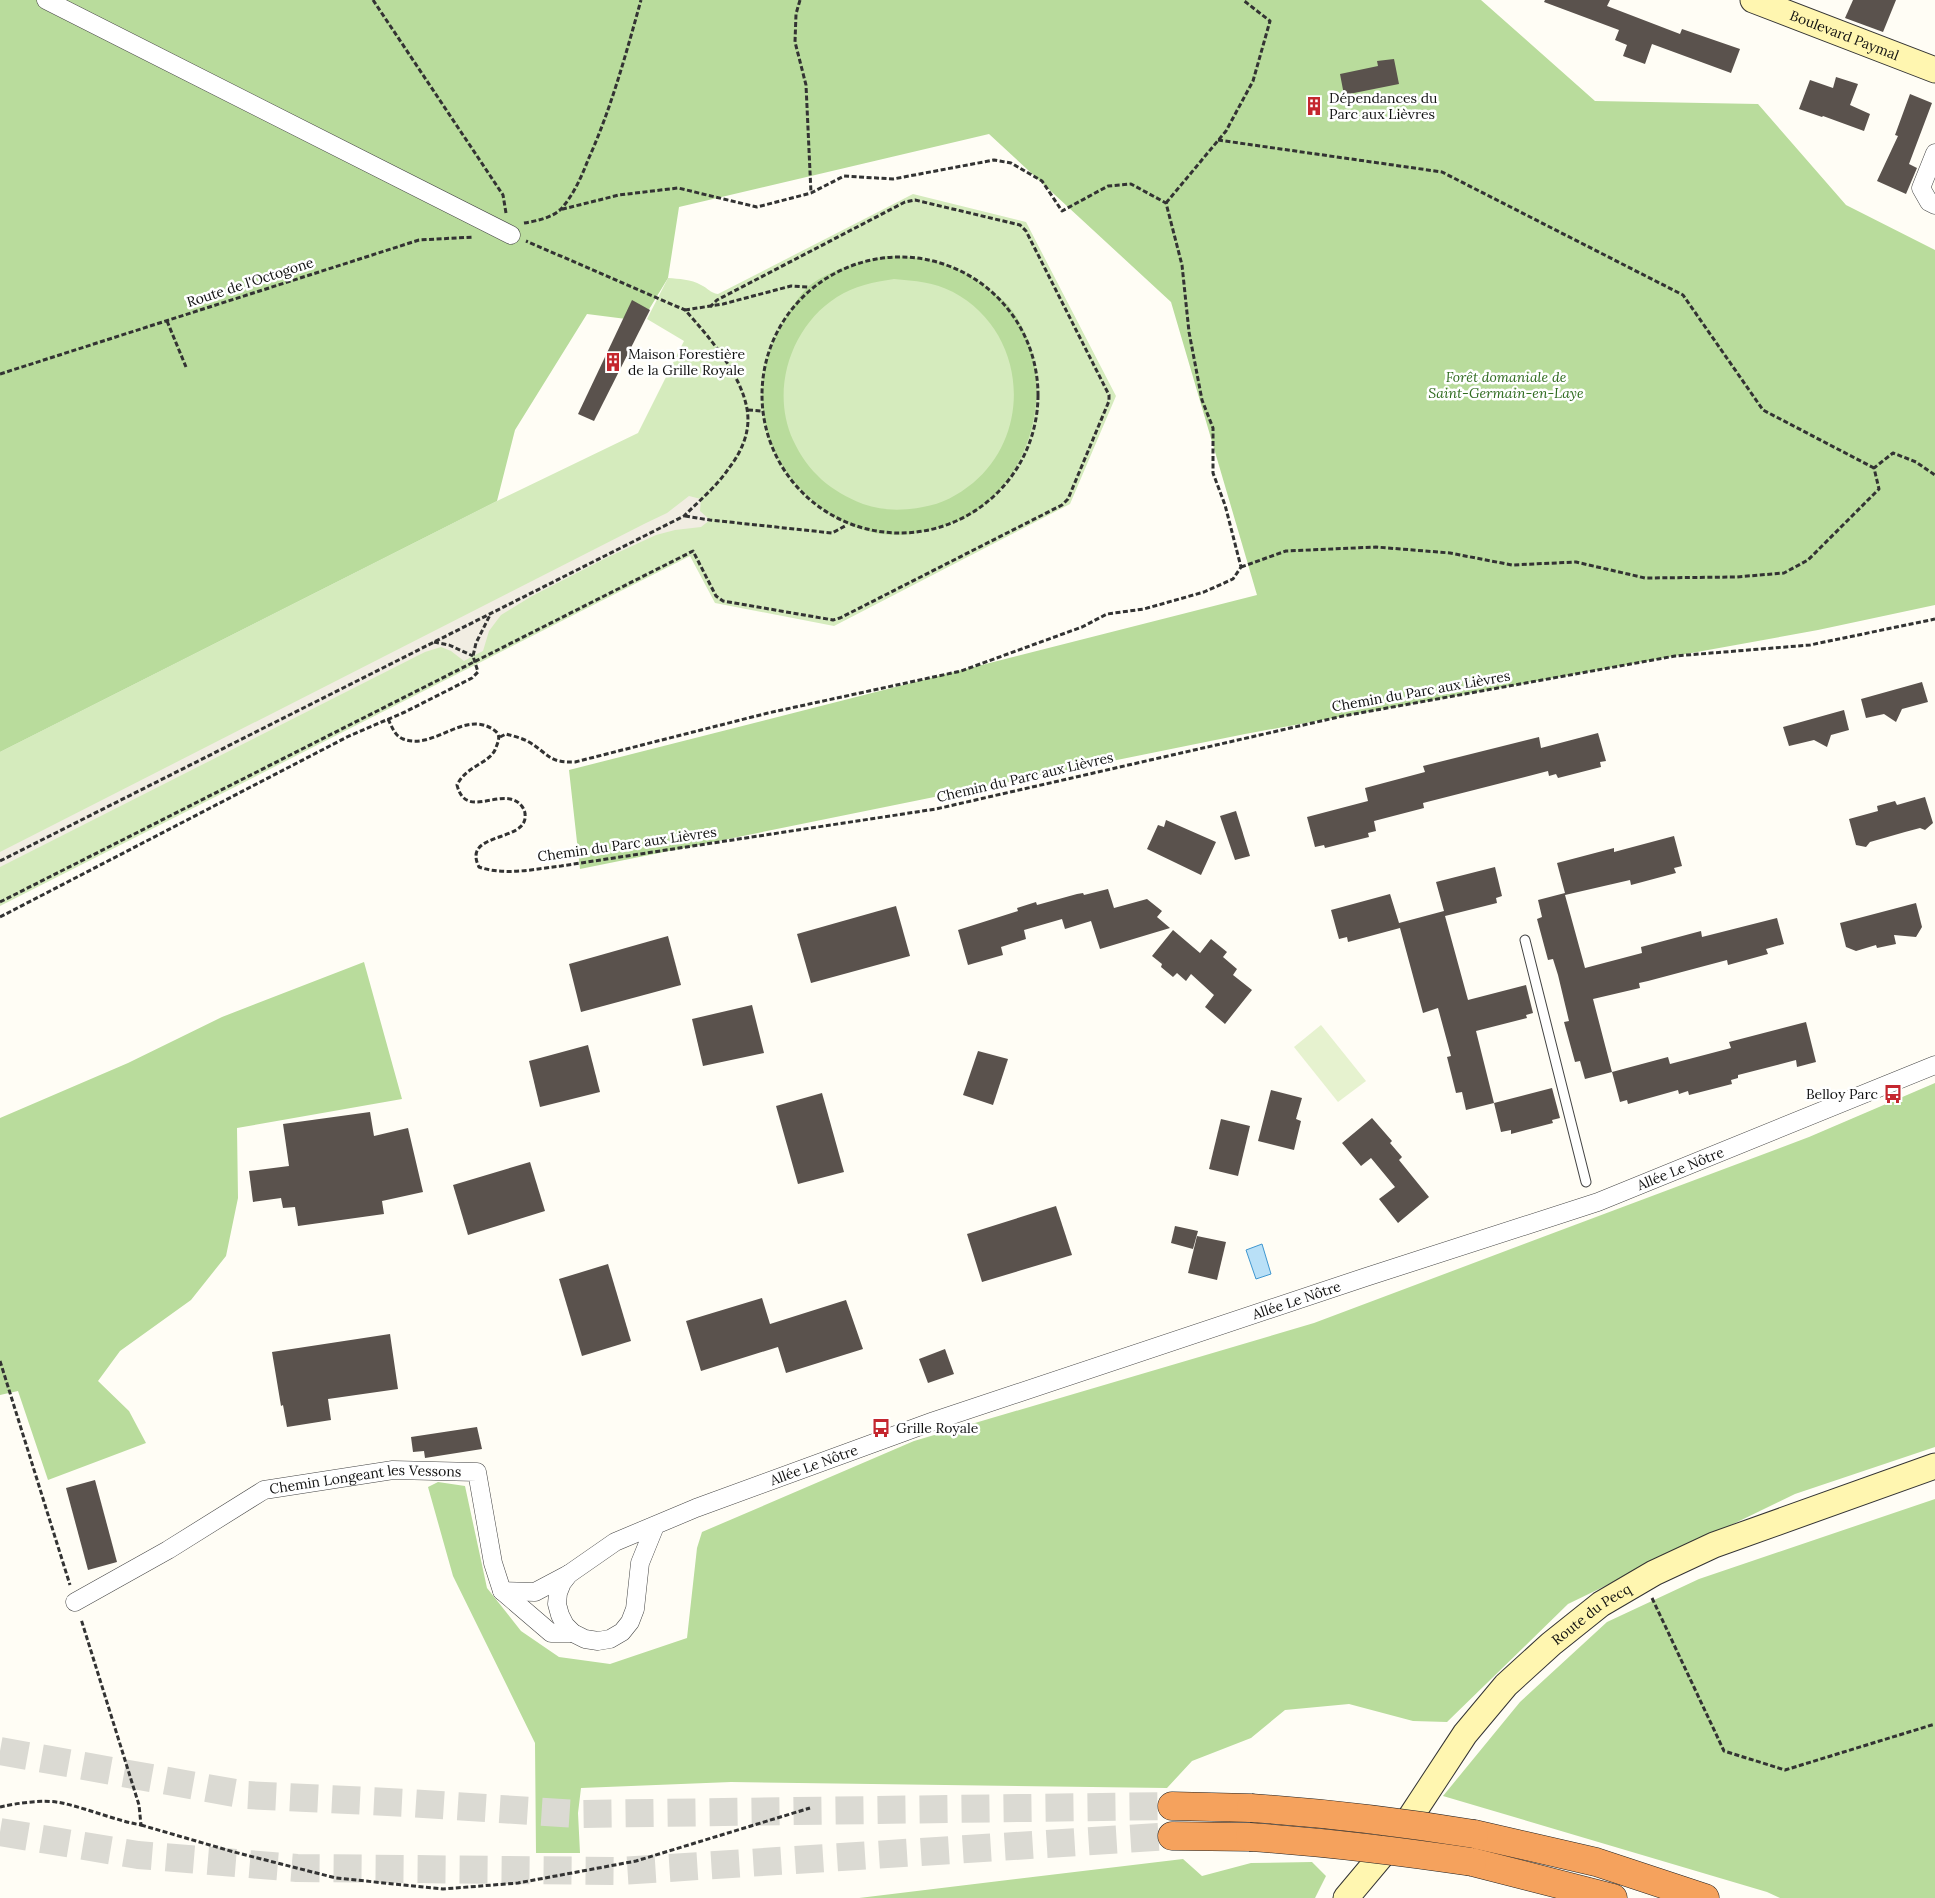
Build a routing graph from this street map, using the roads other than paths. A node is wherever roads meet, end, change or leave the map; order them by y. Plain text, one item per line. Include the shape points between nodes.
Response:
1 (46, 0) edge
2 (1753, 0) edge
3 (1935, 70) edge
4 (1935, 153) edge
5 (1935, 205) edge
6 (514, 229) road end
7 (1525, 940) dead end
8 (1935, 1065) edge
9 (1586, 1182) dead end
10 (1935, 1466) edge
11 (655, 1526) junction
12 (569, 1574) junction
13 (502, 1591) junction
14 (76, 1602) road end
15 (573, 1633) junction
16 (1172, 1806) tunnel mouth
17 (1172, 1836) tunnel mouth
18 (1346, 1898) edge
19 (1613, 1898) edge
20 (1705, 1898) edge

1 - 6 street
2 - 3 main road, Boulevard Paymal
4 - 5 street via 1921,188 1929,202
7 - 9 lane
8 - 11 street, Allée Le Nôtre via 1598,1202 934,1421
10 - 18 main road, Route du Pecq via 1714,1545 1643,1579 1601,1604 1506,1685 1465,1734 1398,1836
11 - 12 street, Allée Le Nôtre via 615,1542
11 - 15 street via 640,1563 635,1609 630,1622 610,1639 585,1639
12 - 13 street via 535,1592
12 - 15 street, Allée Le Nôtre via 562,1583 557,1604 560,1616
13 - 14 street, Chemin Longeant les Vessons via 493,1563 477,1472 393,1470 264,1490
13 - 15 street via 551,1633
16 - 20 highway, bridge via 1335,1814 1474,1834 1596,1862
17 - 19 highway, bridge via 1316,1841 1395,1850 1472,1862

